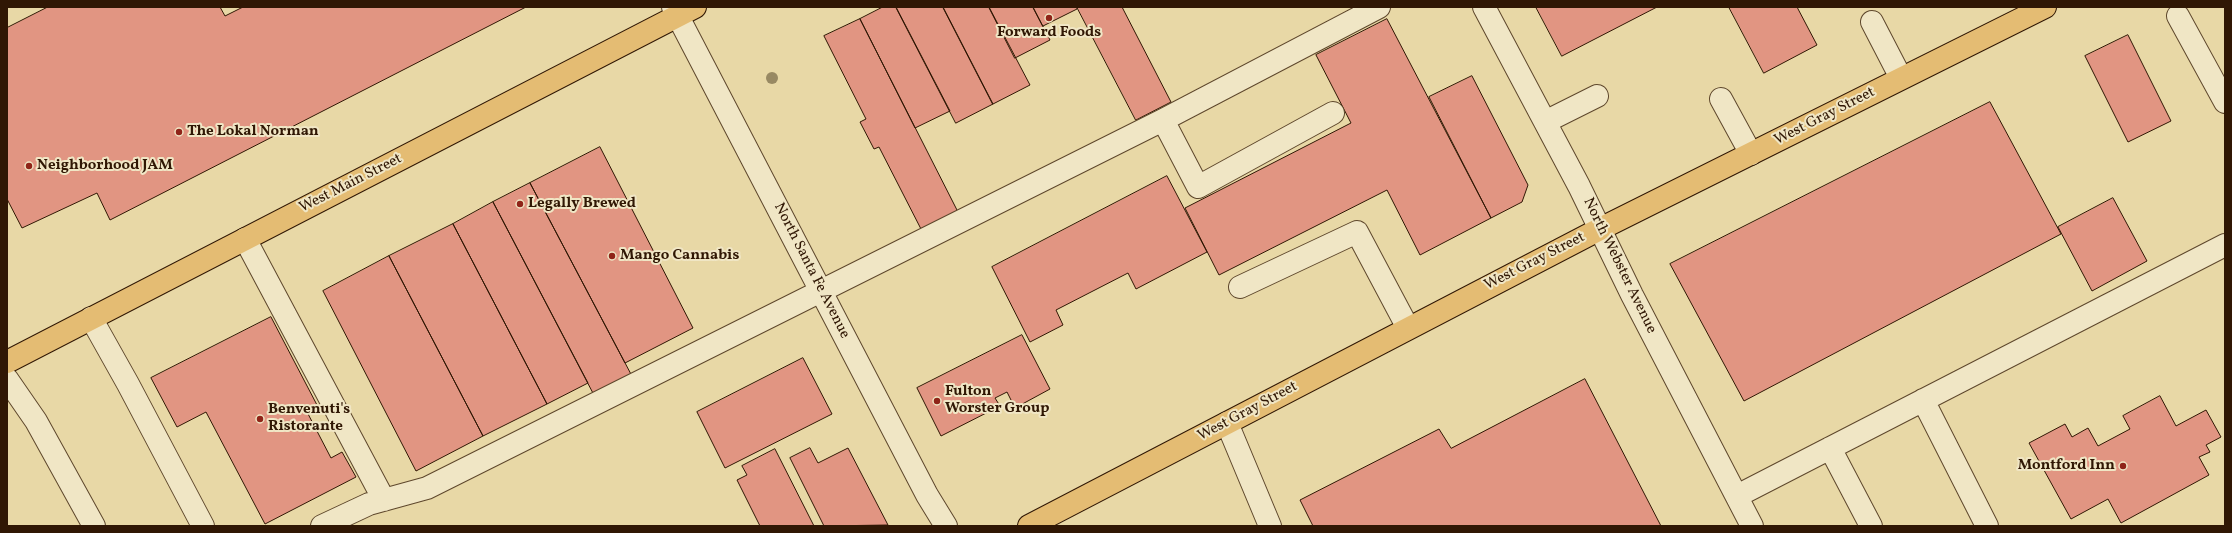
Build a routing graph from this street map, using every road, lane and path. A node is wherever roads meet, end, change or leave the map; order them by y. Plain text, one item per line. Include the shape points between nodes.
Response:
1 (1379, 7) edge
2 (1484, 7) edge
3 (2045, 7) edge
4 (682, 10) edge
5 (2178, 16) dead end
6 (1872, 22) dead end
7 (1901, 78) junction
8 (1597, 96) dead end
9 (1721, 99) dead end
10 (2225, 102) edge
11 (1333, 113) dead end
12 (1163, 120) junction
13 (1545, 122) junction
14 (1751, 154) junction
15 (1600, 229) junction
16 (245, 239) junction
17 (2225, 245) edge
18 (1240, 287) dead end
19 (821, 290) junction
20 (91, 318) junction
21 (1408, 328) junction
22 (7, 362) edge
23 (7, 379) edge
24 (1923, 400) junction
25 (1227, 423) junction
26 (1830, 448) junction
27 (1737, 496) junction
28 (384, 500) junction
29 (94, 526) edge
30 (203, 526) edge
31 (322, 526) edge
32 (946, 526) edge
33 (1029, 526) edge
34 (1270, 526) edge
35 (1752, 526) edge
36 (1871, 526) edge
37 (1987, 526) edge

1 - 12 street
2 - 13 street, North Webster Avenue
3 - 7 main road, West Gray Street
4 - 16 main road, West Main Street
4 - 19 street, North Santa Fe Avenue
5 - 10 street
6 - 7 street
7 - 14 main road, West Gray Street
8 - 13 street
9 - 14 street
11 - 12 street via 1198,187
12 - 19 street
13 - 15 street, North Webster Avenue
14 - 15 main road, West Gray Street
15 - 21 main road, West Gray Street
15 - 27 street, North Webster Avenue
16 - 20 main road, West Main Street
16 - 28 street
17 - 24 street
18 - 21 street via 1357,232
19 - 28 street via 427,488
19 - 32 street, North Santa Fe Avenue via 927,495
20 - 22 main road, West Main Street
20 - 30 street
21 - 25 main road, West Gray Street
23 - 29 street via 36,421
24 - 26 street
24 - 37 street
25 - 33 main road, West Gray Street
25 - 34 street
26 - 27 street
26 - 36 street
27 - 35 street, North Webster Avenue
28 - 31 street via 369,504

